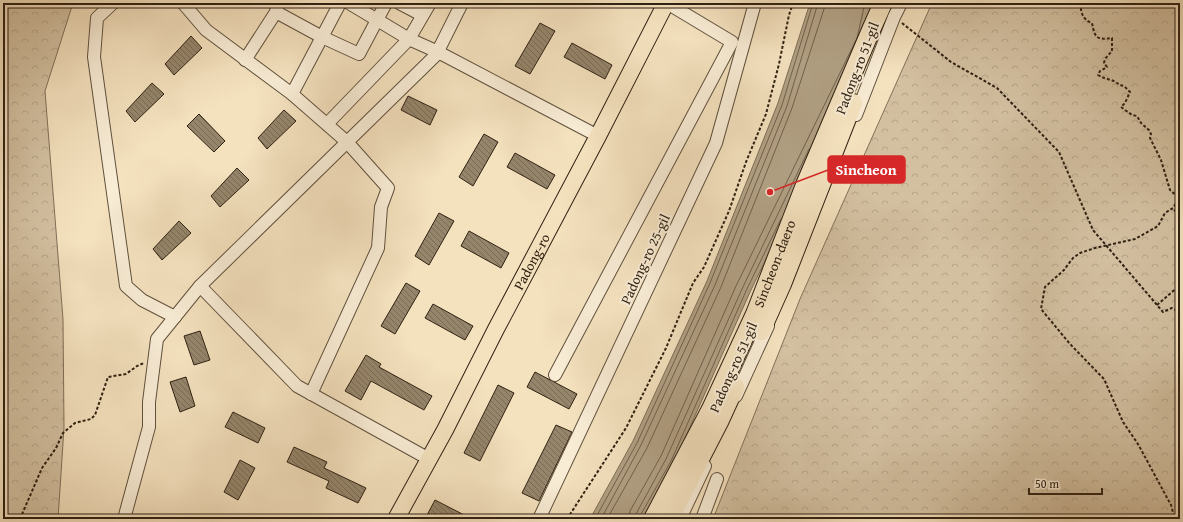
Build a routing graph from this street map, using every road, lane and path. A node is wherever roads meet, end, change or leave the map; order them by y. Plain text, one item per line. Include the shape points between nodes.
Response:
1 (113, 3) edge
2 (183, 3) edge
3 (340, 3) edge
4 (349, 3) edge
5 (386, 3) edge
6 (399, 3) edge
7 (430, 3) edge
8 (462, 3) edge
9 (667, 3) edge
10 (755, 3) edge
11 (793, 3) edge
12 (901, 3) edge
13 (1081, 3) edge
14 (277, 8) edge
15 (891, 8) edge
16 (422, 15) junction
17 (377, 19) junction
18 (322, 37) junction
19 (408, 39) junction
20 (732, 42) junction
21 (742, 48) junction
22 (438, 52) junction
23 (245, 60) junction
24 (292, 94) junction
25 (327, 124) junction
26 (598, 136) junction
27 (347, 142) junction
28 (1172, 208) junction
29 (1179, 220) edge
30 (1107, 246) junction
31 (200, 286) junction
32 (1157, 305) junction
33 (1180, 313) edge
34 (175, 317) junction
35 (155, 358) junction
36 (555, 375) dead end
37 (311, 394) junction
38 (429, 459) junction
39 (717, 479) dead end
40 (20, 519) edge
41 (124, 519) edge
42 (396, 519) edge
43 (540, 519) edge
44 (566, 519) edge
45 (653, 519) edge
46 (669, 519) edge
47 (680, 519) edge
48 (702, 519) edge
49 (1173, 519) edge

1 - 34 street via 97,18 94,57 126,286 142,300
2 - 23 street via 206,30
3 - 18 street
4 - 17 street
5 - 17 street
6 - 16 street
7 - 16 street
8 - 22 street
9 - 20 street
9 - 26 main road, Padong-ro
10 - 21 street, Padong-ro 25-gil
11 - 44 path via 766,114 704,266 693,283 666,348 626,428
12 - 15 street, Padong-ro 51-gil
13 - 28 path via 1080,10 1084,18 1092,23 1094,34 1102,40 1112,38 1112,51 1104,63 1107,67 1098,75 1124,86 1130,92 1121,107 1137,116 1149,130 1170,190 1178,197
14 - 18 street
14 - 23 street
15 - 30 path via 951,62 997,88 1059,152 1093,230
15 - 45 highway, Sincheon-daero via 870,30 805,185 755,314 711,409
15 - 46 highway, Sincheon-daero via 782,284 719,422
15 - 47 street, Padong-ro 51-gil via 878,60 793,270
16 - 19 street
17 - 18 street via 359,54
17 - 19 street
18 - 24 street
19 - 22 street
19 - 25 street
20 - 21 street
20 - 36 street
21 - 43 street, Padong-ro 25-gil via 716,143
22 - 26 street
22 - 27 street
23 - 24 street
24 - 25 street
25 - 27 street
26 - 38 main road, Padong-ro
27 - 31 street
27 - 37 street via 388,188 381,207 378,248
28 - 29 path via 1179,216
28 - 30 path via 1165,213 1158,226 1135,239
29 - 32 path via 1177,273 1180,285
30 - 32 path
30 - 49 path via 1080,253 1073,258 1064,270 1044,287 1041,309 1104,379 1123,422 1171,505
31 - 34 street
31 - 37 street via 297,386
32 - 33 path via 1162,312 1172,308
34 - 35 street via 157,339
35 - 40 path via 126,374 108,377 95,415 91,419 75,423 63,433 42,468
35 - 41 street via 149,402 149,427
37 - 38 street
38 - 42 main road, Padong-ro
39 - 48 street

